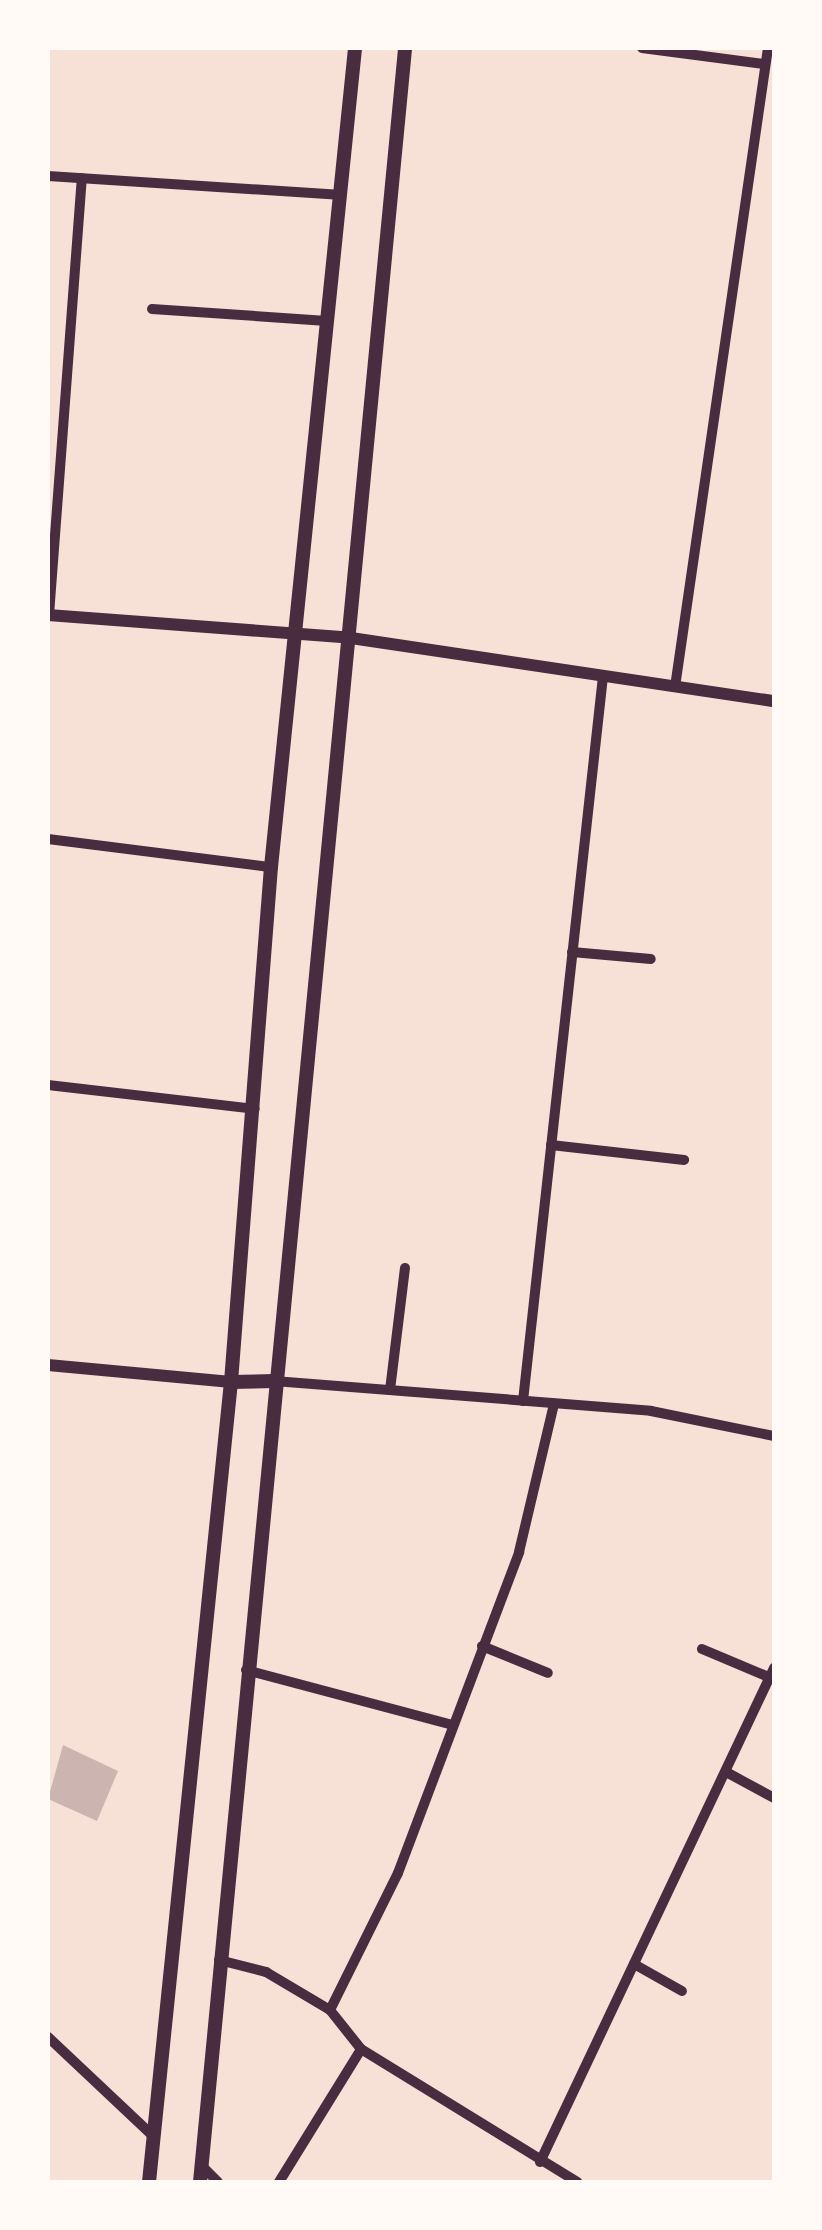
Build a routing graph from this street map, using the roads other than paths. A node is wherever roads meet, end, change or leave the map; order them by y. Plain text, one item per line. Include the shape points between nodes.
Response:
1 (355, 48) edge
2 (405, 48) edge
3 (642, 48) edge
4 (768, 48) edge
5 (764, 64) junction
6 (48, 176) edge
7 (82, 178) junction
8 (338, 195) junction
9 (152, 308) dead end
10 (326, 321) junction
11 (48, 615) edge
12 (293, 634) junction
13 (351, 638) junction
14 (602, 676) junction
15 (675, 686) junction
16 (774, 701) edge
17 (48, 839) edge
18 (271, 866) junction
19 (572, 952) junction
20 (650, 959) dead end
21 (48, 1086) edge
22 (256, 1109) junction
23 (551, 1145) junction
24 (684, 1160) dead end
25 (405, 1268) dead end
26 (48, 1365) edge
27 (274, 1381) junction
28 (231, 1382) junction
29 (390, 1390) junction
30 (523, 1401) junction
31 (554, 1404) junction
32 (774, 1436) edge
33 (482, 1646) junction
34 (702, 1649) dead end
35 (244, 1670) junction
36 (548, 1673) dead end
37 (773, 1673) edge
38 (452, 1725) junction
39 (726, 1772) junction
40 (774, 1798) edge
41 (219, 1960) junction
42 (634, 1964) junction
43 (682, 1992) dead end
44 (330, 2010) junction
45 (48, 2037) edge
46 (361, 2049) junction
47 (153, 2136) junction
48 (540, 2162) junction
49 (201, 2165) junction
50 (150, 2182) edge
51 (200, 2182) edge
52 (218, 2182) edge
53 (279, 2182) edge
54 (578, 2182) edge

1 - 8 main road
2 - 13 main road
3 - 5 street
4 - 5 street
5 - 15 street
6 - 7 street
7 - 8 street
7 - 11 street
8 - 10 main road
9 - 10 street
10 - 12 main road
11 - 12 street
12 - 13 street
12 - 18 main road
13 - 14 street
13 - 27 main road
14 - 15 street
14 - 19 street
15 - 16 street
17 - 18 street
18 - 22 main road
19 - 20 street
19 - 23 street
21 - 22 street
22 - 28 main road
23 - 24 street
23 - 30 street
25 - 29 street
26 - 28 street
27 - 28 main road
27 - 29 street
27 - 35 main road
28 - 47 main road
29 - 30 street
30 - 31 street
31 - 32 street via 651,1412
31 - 33 street via 519,1552
33 - 36 street
33 - 38 street
34 - 37 street
35 - 38 street
35 - 41 main road
37 - 39 street
38 - 44 street via 398,1872
39 - 40 street
39 - 42 street
41 - 44 street via 266,1972
41 - 49 main road
42 - 43 street
42 - 48 street
44 - 46 street
45 - 47 street
46 - 48 street
46 - 53 street
47 - 50 main road
48 - 54 street
49 - 51 main road
49 - 52 street

